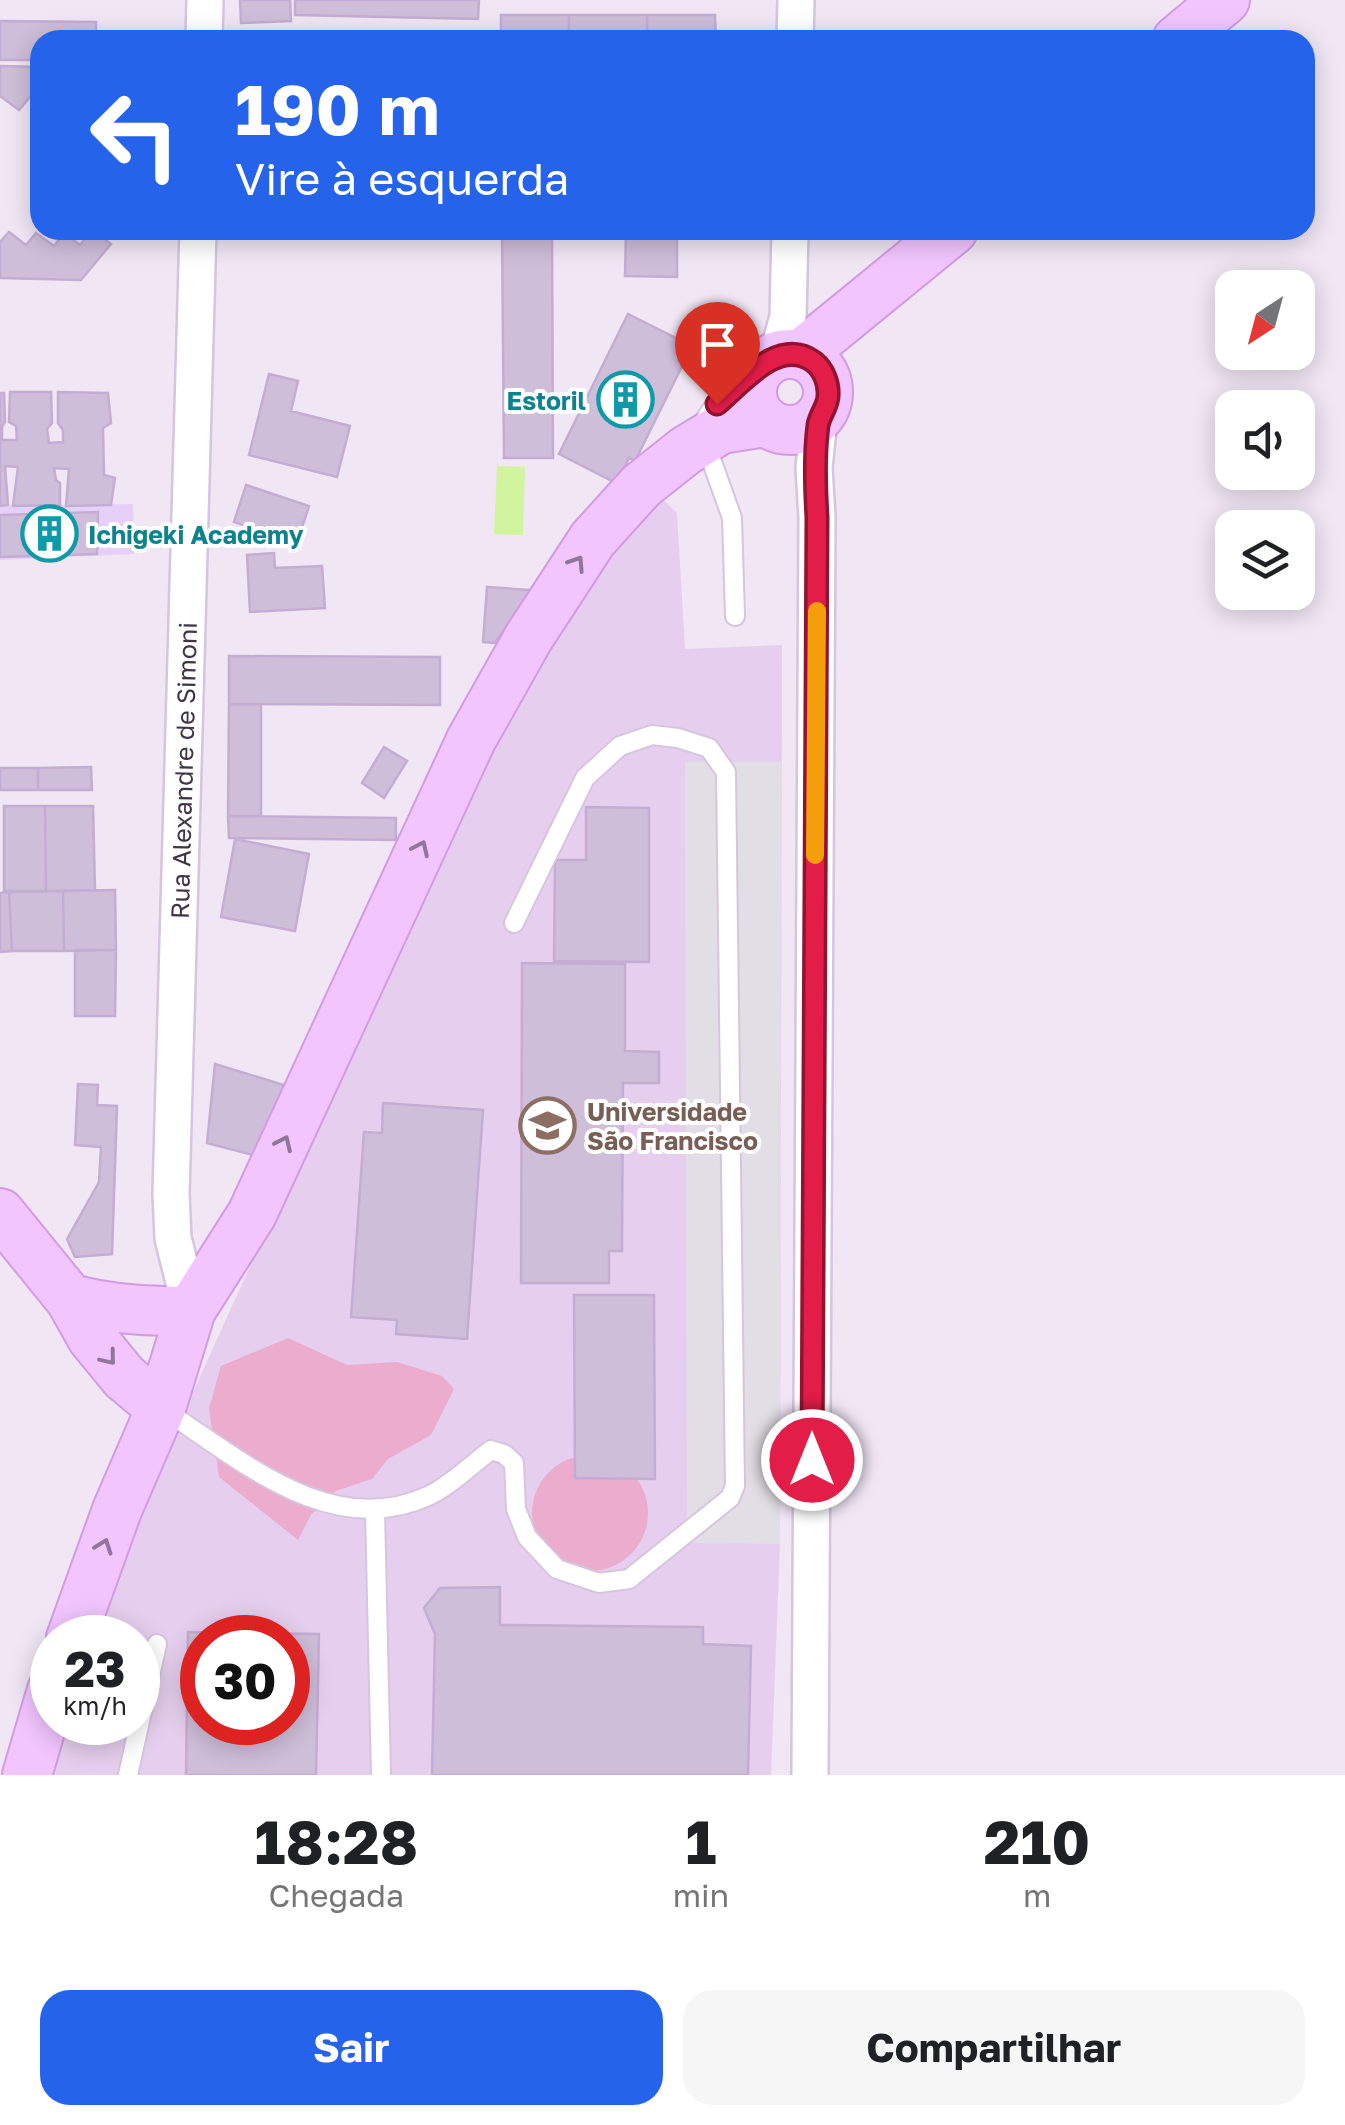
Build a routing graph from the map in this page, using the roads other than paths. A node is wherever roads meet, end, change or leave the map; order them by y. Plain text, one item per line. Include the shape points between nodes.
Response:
1 (205, 0) edge
2 (796, 0) edge
3 (1225, 0) edge
4 (204, 30) edge
5 (795, 30) edge
6 (1189, 30) edge
7 (198, 240) edge
8 (790, 240) edge
9 (940, 240) edge
10 (795, 350) junction
11 (789, 424) junction
12 (702, 440) junction
13 (735, 616) dead end
14 (514, 923) dead end
15 (0, 1214) edge
16 (70, 1299) junction
17 (191, 1310) junction
18 (161, 1408) junction
19 (375, 1512) junction
20 (79, 1615) edge
21 (35, 1745) edge
22 (135, 1745) edge
23 (26, 1775) edge
24 (128, 1775) edge
25 (381, 1775) edge
26 (810, 1775) edge

1 - 4 street
2 - 5 street
3 - 6 street
7 - 17 street, Rua Alexandre de Simoni via 170,1194
8 - 10 street
9 - 10 street
10 - 11 street via 827,380 828,401
10 - 11 street via 752,386 754,406
10 - 12 lane via 704,419
11 - 12 street via 721,430
11 - 26 street via 814,468 817,517
12 - 13 lane via 732,518
17 -> 12 street via 252,1214 472,740 529,637 593,539 641,486
14 - 19 lane via 585,778 620,746 652,735 709,748 726,772 734,1492 629,1578 598,1583 558,1569 527,1537 516,1509 514,1463 504,1454 491,1450 430,1496
15 - 16 street
16 - 17 street via 150,1313
16 -> 18 street via 124,1377
17 - 18 street
18 - 19 lane via 284,1487 331,1506
20 -> 18 street
19 - 25 lane
21 - 23 street
22 - 24 lane

